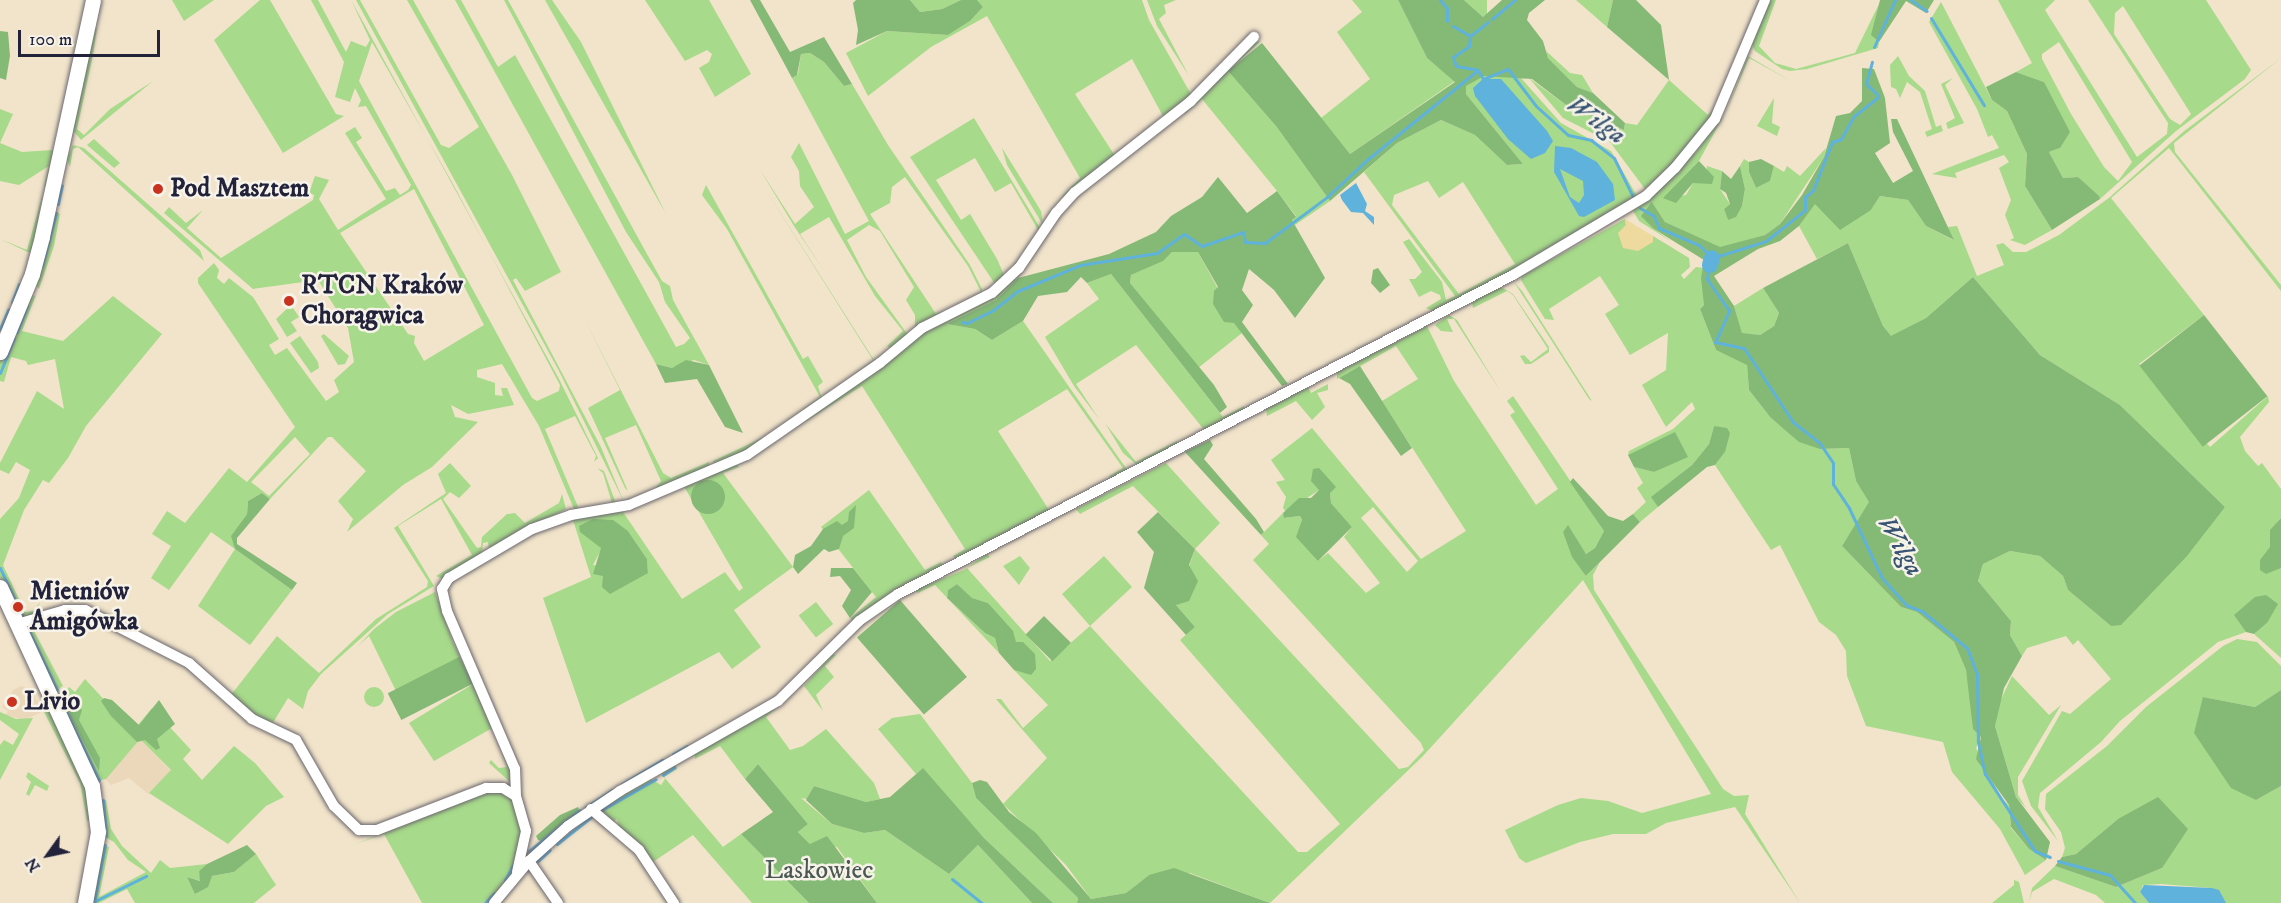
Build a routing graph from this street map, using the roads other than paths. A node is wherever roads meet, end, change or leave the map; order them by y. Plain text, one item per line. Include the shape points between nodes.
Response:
1 (93, 0) edge
2 (1765, 0) edge
3 (1254, 37) dead end
4 (0, 351) edge
5 (0, 588) edge
6 (17, 624) junction
7 (516, 796) junction
8 (591, 809) junction
9 (529, 861) junction
10 (516, 877) junction
11 (86, 903) edge
12 (494, 903) edge
13 (558, 903) edge
14 (674, 903) edge

1 - 4 street via 42,236
2 - 8 street via 1715,120 1646,196 1513,275 898,594 859,621 778,701
3 - 7 street via 1191,101 1075,192 1019,268 995,291 922,328 880,363 747,455 629,506 571,515 532,529 449,578 442,589 444,603 508,747
5 - 6 street
6 - 7 street via 65,610 85,610 189,663 252,719 296,740 334,806 359,830 377,830 486,788 503,788
6 - 11 street via 92,786 98,832
7 - 10 street via 526,831
8 - 9 street
8 - 14 street via 639,850
9 - 10 street
9 - 13 street
10 - 12 street

